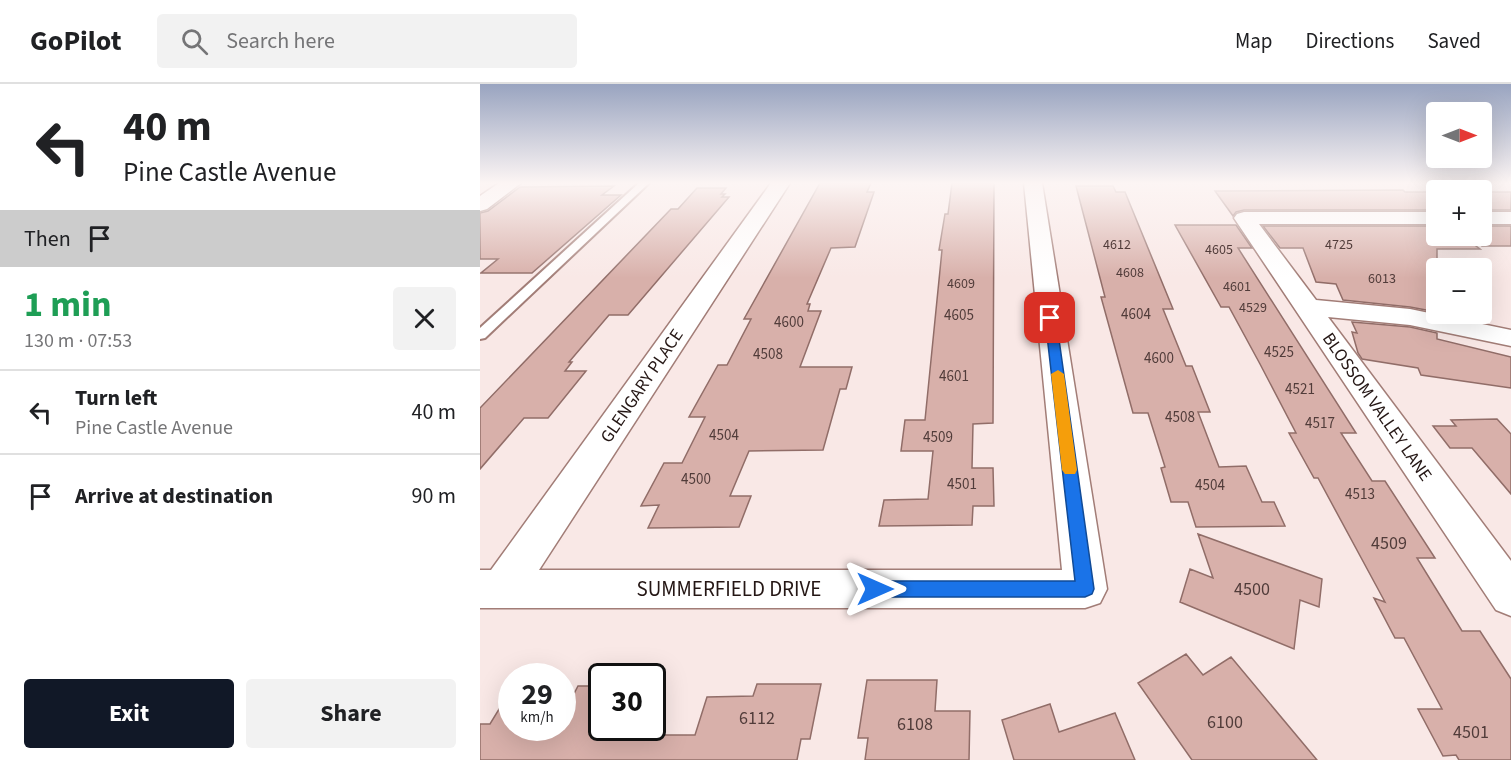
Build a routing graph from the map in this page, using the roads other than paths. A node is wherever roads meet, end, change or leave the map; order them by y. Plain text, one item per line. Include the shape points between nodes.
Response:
1 (611, 215) edge
2 (758, 215) edge
3 (1037, 215) edge
4 (1426, 218) edge
5 (1492, 218) edge
6 (1511, 218) edge
7 (1308, 308) junction
8 (480, 335) edge
9 (1511, 338) edge
10 (491, 589) edge
11 (1511, 596) edge

1 - 8 lane
2 - 10 street, GLENGARY PLACE
3 - 10 street, SUMMERFIELD DRIVE via 1085,589
4 - 7 street, BLOSSOM VALLEY LANE via 1244,218
5 - 6 street
7 - 9 street via 1403,315
7 - 11 street, BLOSSOM VALLEY LANE

